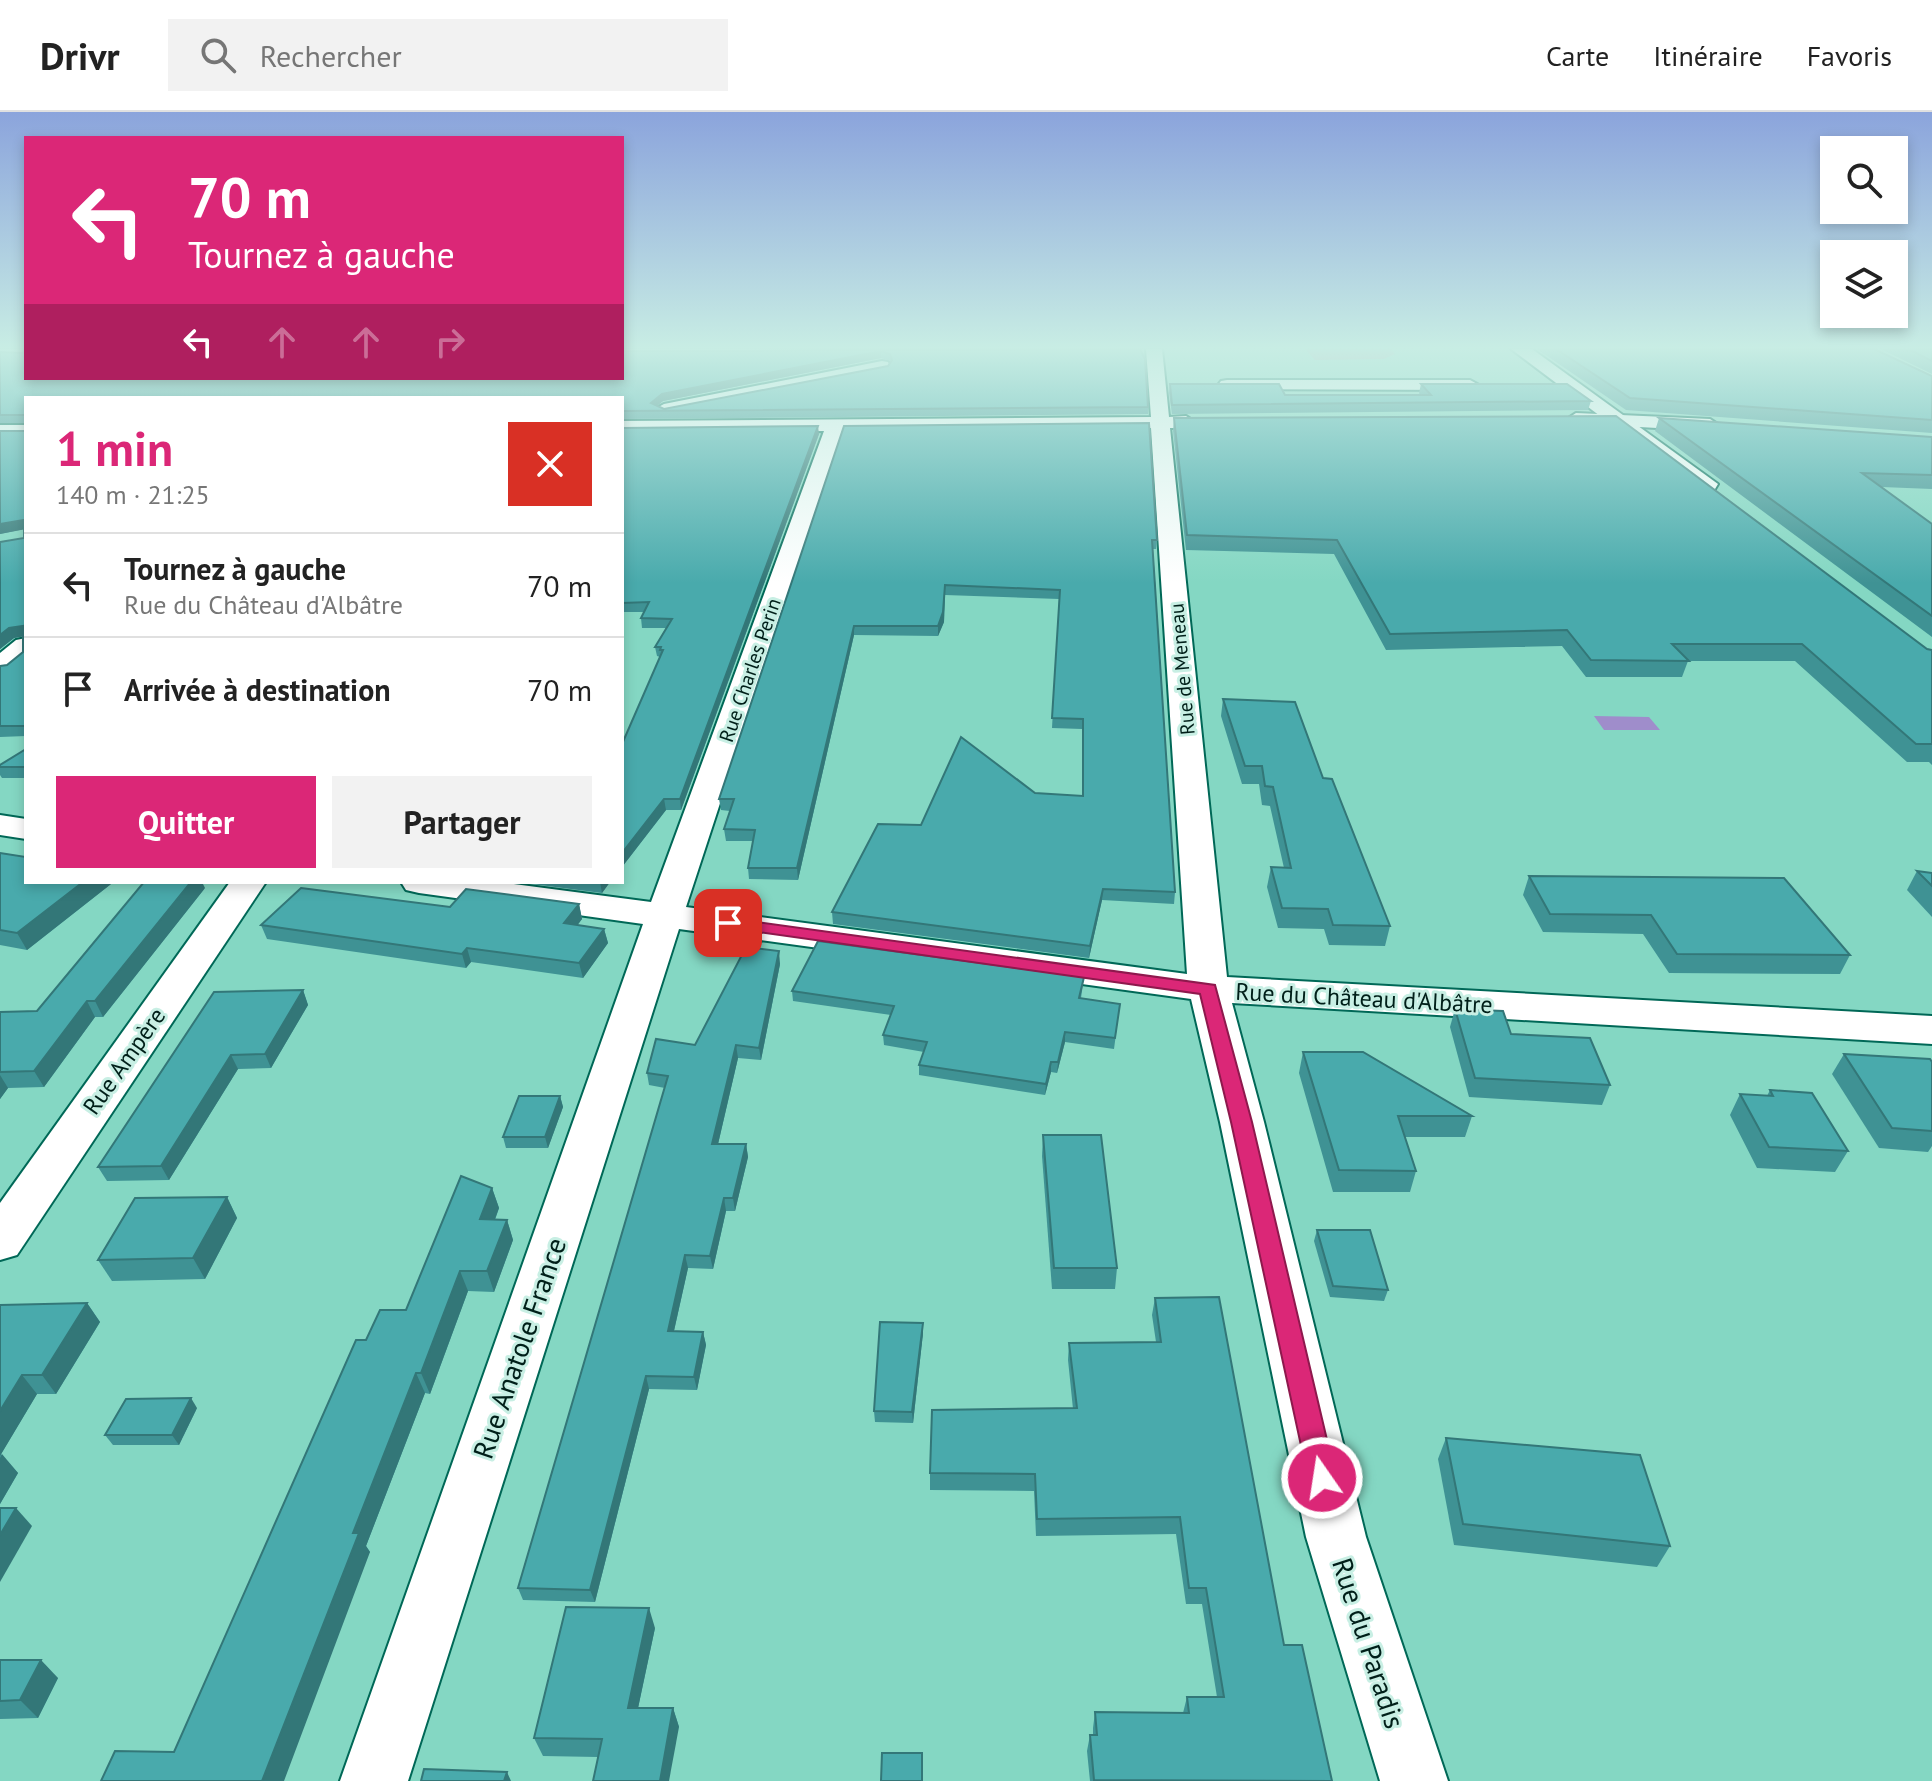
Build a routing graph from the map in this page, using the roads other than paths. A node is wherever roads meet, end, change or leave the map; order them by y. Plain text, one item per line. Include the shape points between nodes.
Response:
1 (834, 427) edge
2 (1162, 427) edge
3 (1630, 427) edge
4 (0, 431) edge
5 (24, 431) edge
6 (1722, 496) edge
7 (24, 648) edge
8 (0, 667) edge
9 (0, 825) edge
10 (24, 829) edge
11 (247, 884) edge
12 (434, 884) edge
13 (666, 915) junction
14 (1208, 989) junction
15 (1932, 1030) edge
16 (0, 1241) edge
17 (374, 1781) edge
18 (1414, 1781) edge

1 - 13 street, Rue Charles Perin
2 - 14 street, Rue de Meneau
3 - 6 main road
4 - 5 street
7 - 8 street
9 - 10 street
11 - 16 street, Rue Ampère
12 - 13 street, Rue du Château d'Albâtre
13 - 14 street, Rue du Château d'Albâtre
13 - 17 street, Rue Anatole France
14 - 15 street, Rue du Château d'Albâtre
14 - 18 street, Rue du Paradis via 1336,1537

